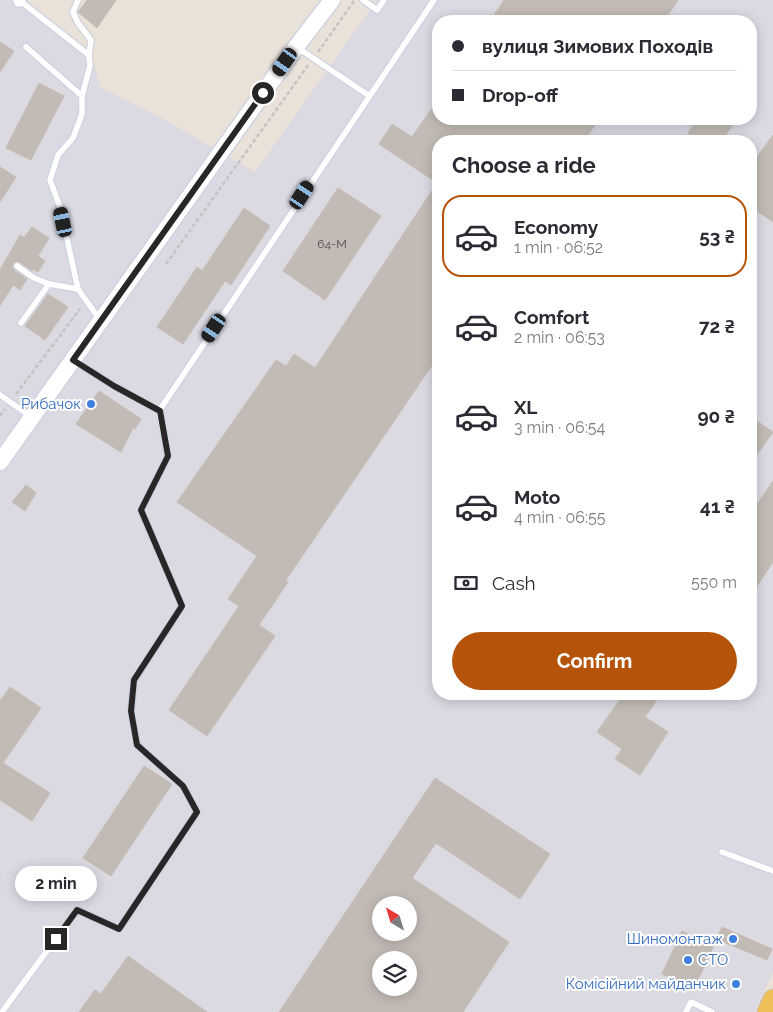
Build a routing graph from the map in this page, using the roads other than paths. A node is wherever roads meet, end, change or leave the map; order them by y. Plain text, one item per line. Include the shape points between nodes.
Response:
1 (19, 0) edge
2 (78, 0) edge
3 (332, 0) edge
4 (363, 0) edge
5 (384, 0) edge
6 (434, 0) edge
7 (26, 47) dead end
8 (296, 47) junction
9 (90, 54) junction
10 (368, 95) junction
11 (82, 96) junction
12 (17, 266) dead end
13 (49, 284) junction
14 (78, 289) junction
15 (100, 320) junction
16 (20, 323) dead end
17 (73, 360) junction
18 (0, 395) edge
19 (160, 411) junction
20 (32, 417) junction
21 (0, 462) edge
22 (722, 852) dead end
23 (773, 871) edge
24 (773, 999) edge
25 (2, 1012) edge
26 (686, 1012) edge
27 (712, 1012) edge
28 (767, 1012) edge

1 - 9 lane
2 - 9 lane via 73,12 91,40
3 - 8 main road
4 - 5 lane via 377,10
6 - 10 lane
7 - 11 lane
8 - 10 lane
8 - 15 main road
9 - 11 lane
10 - 19 lane
11 - 14 lane via 82,114 73,138 58,155 50,180 60,207
12 - 13 lane
13 - 14 lane
13 - 16 lane
14 - 15 lane
15 - 17 main road
17 - 19 lane
17 - 20 main road
18 - 20 lane
19 - 25 lane via 168,456 141,510 182,606 134,680 131,711 137,745 183,786 197,812 119,929 77,910
20 - 21 main road
22 - 23 lane
24 - 28 main road
26 - 27 lane via 690,1002

